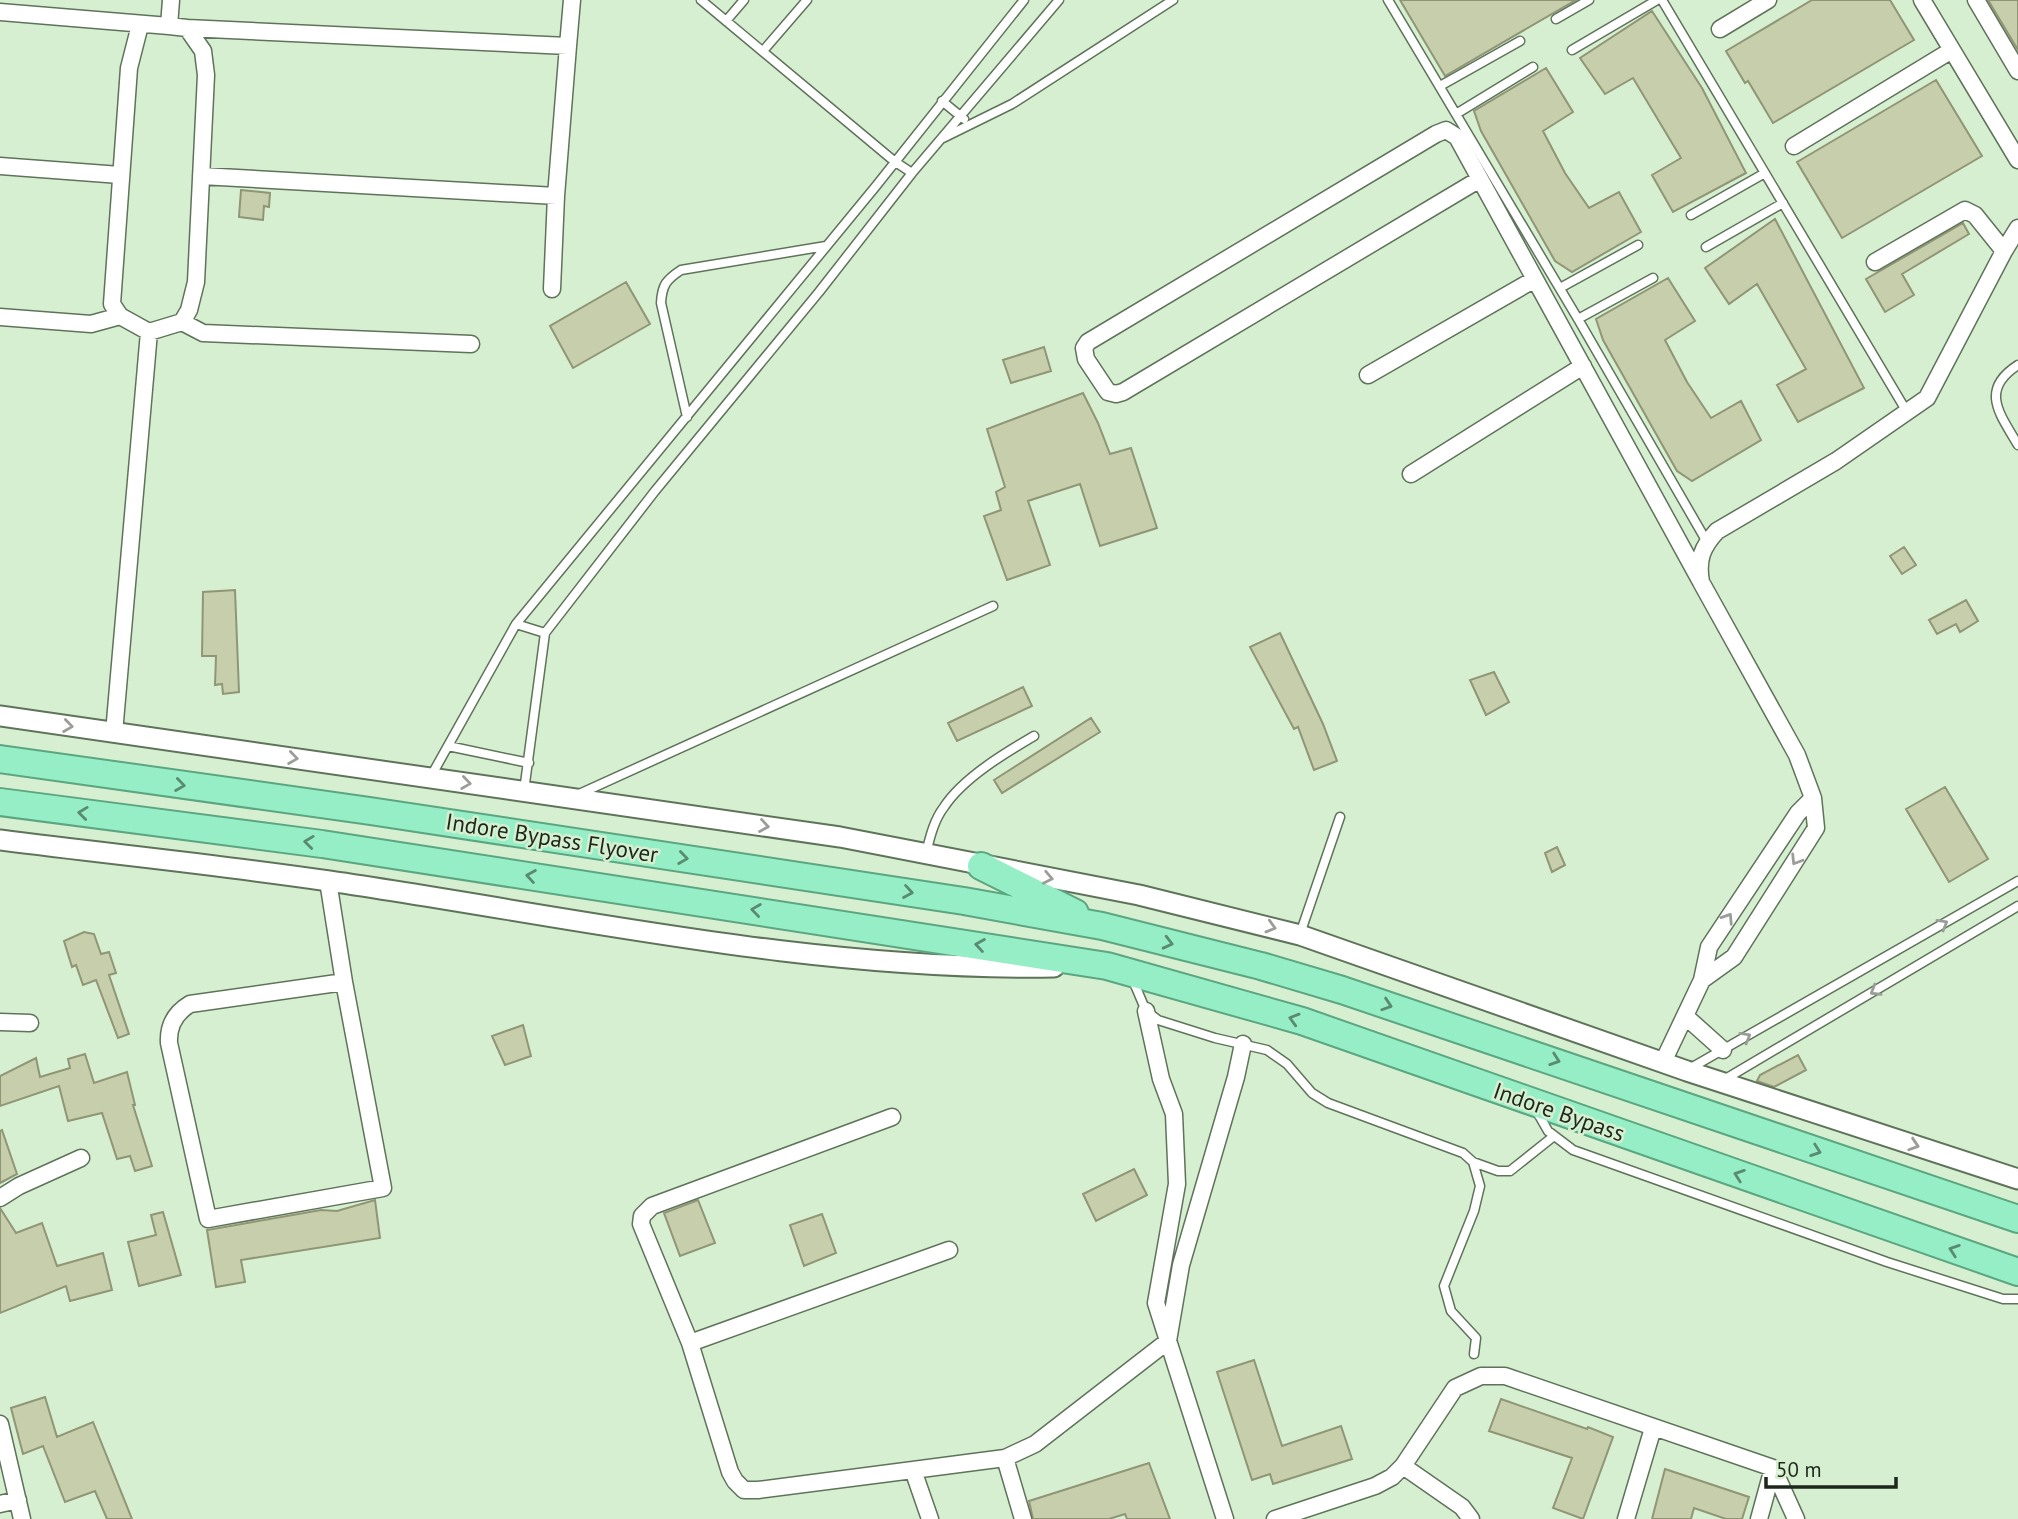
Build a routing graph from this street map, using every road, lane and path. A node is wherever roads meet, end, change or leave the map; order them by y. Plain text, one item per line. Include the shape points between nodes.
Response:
1 (171, 0) edge
2 (572, 0) edge
3 (701, 0) edge
4 (744, 0) edge
5 (807, 0) edge
6 (1024, 0) edge
7 (1059, 0) edge
8 (1173, 0) edge
9 (1388, 0) edge
10 (1589, 0) edge
11 (1657, 0) edge
12 (1662, 0) edge
13 (1768, 0) edge
14 (1922, 0) edge
15 (1976, 0) edge
16 (0, 12) edge
17 (1556, 19) dead end
18 (726, 21) junction
19 (139, 24) junction
20 (169, 26) junction
21 (187, 28) junction
22 (1720, 29) dead end
23 (1520, 41) dead end
24 (568, 46) junction
25 (1572, 50) dead end
26 (1952, 50) junction
27 (763, 51) junction
28 (1533, 67) dead end
29 (2017, 68) edge
30 (1440, 86) junction
31 (942, 101) junction
32 (1456, 114) junction
33 (960, 116) junction
34 (972, 124) junction
35 (941, 139) junction
36 (1794, 146) dead end
37 (2018, 160) edge
38 (894, 161) junction
39 (0, 166) edge
40 (912, 173) junction
41 (1765, 173) junction
42 (120, 174) junction
43 (201, 176) junction
44 (1480, 179) junction
45 (556, 196) junction
46 (1783, 202) junction
47 (1691, 215) dead end
48 (2018, 228) edge
49 (1638, 245) dead end
50 (826, 246) junction
51 (1706, 247) dead end
52 (2004, 251) junction
53 (1875, 262) dead end
54 (1653, 278) dead end
55 (1535, 279) junction
56 (1560, 288) junction
57 (552, 289) dead end
58 (120, 316) junction
59 (0, 317) edge
60 (1578, 319) junction
61 (182, 321) junction
62 (149, 332) junction
63 (471, 344) dead end
64 (2018, 365) edge
65 (1583, 366) junction
66 (1368, 374) dead end
67 (1907, 412) junction
68 (687, 417) junction
69 (2018, 445) edge
70 (1411, 474) dead end
71 (1707, 542) junction
72 (1701, 582) junction
73 (993, 606) dead end
74 (516, 624) junction
75 (545, 633) junction
76 (0, 716) edge
77 (114, 733) junction
78 (1034, 736) dead end
79 (448, 746) junction
80 (0, 759) edge
81 (528, 763) junction
82 (430, 778) junction
83 (524, 791) junction
84 (571, 797) junction
85 (1813, 798) junction
86 (0, 802) edge
87 (1340, 817) dead end
88 (0, 840) edge
89 (925, 855) junction
90 (981, 866) junction
91 (328, 881) junction
92 (2018, 881) edge
93 (2018, 906) edge
94 (1102, 926) junction
95 (1300, 935) junction
96 (1096, 964) junction
97 (1130, 973) junction
98 (1702, 980) junction
99 (344, 982) junction
100 (1146, 1011) junction
101 (1685, 1016) junction
102 (0, 1022) edge
103 (30, 1023) dead end
104 (1243, 1044) junction
105 (1723, 1050) junction
106 (1663, 1062) junction
107 (1687, 1071) junction
108 (1720, 1082) junction
109 (1531, 1102) junction
110 (892, 1117) dead end
111 (1554, 1136) junction
112 (81, 1158) dead end
113 (1473, 1162) junction
114 (2018, 1179) edge
115 (0, 1198) edge
116 (2018, 1219) edge
117 (949, 1250) dead end
118 (2018, 1272) edge
119 (2018, 1299) edge
120 (1168, 1341) junction
121 (690, 1343) junction
122 (1474, 1354) dead end
123 (0, 1424) edge
124 (1653, 1428) junction
125 (1005, 1458) junction
126 (4, 1459) edge
127 (1403, 1466) junction
128 (1773, 1468) junction
129 (913, 1470) junction
130 (18, 1500) junction
131 (0, 1504) edge
132 (22, 1519) edge
133 (930, 1519) edge
134 (1023, 1519) edge
135 (1226, 1519) edge
136 (1275, 1519) edge
137 (1471, 1519) edge
138 (1626, 1519) edge
139 (1759, 1519) edge
140 (1796, 1519) edge

1 - 20 street
2 - 24 street
3 - 18 lane
4 - 18 lane
5 - 27 lane
6 - 31 lane
7 - 33 lane
8 - 34 lane via 1012,104
9 - 30 lane
10 - 17 lane
11 - 25 lane
12 - 41 lane
13 - 22 street
14 - 26 street
15 - 29 street
16 - 19 street
18 - 27 lane
19 - 20 street
19 - 42 street via 129,68
20 - 21 street
21 - 24 street
21 - 43 street via 203,51 206,75
23 - 30 lane
24 - 45 street
26 - 36 street
26 - 37 street
27 - 38 lane
28 - 32 lane
30 - 32 lane
31 - 33 lane
31 - 38 lane
32 - 56 lane
33 - 34 lane
33 - 35 lane
34 - 35 lane
35 - 40 lane
38 - 40 lane
38 - 50 lane
39 - 42 street
40 - 75 lane
41 - 46 lane
41 - 47 lane
42 - 58 street via 112,304
43 - 45 street
43 - 61 street via 196,282
44 - 44 street via 1123,392 1108,392 1086,359 1088,342 1436,134 1446,130 1457,137
44 - 55 street
45 - 57 street
46 - 51 lane
46 - 67 lane
48 - 52 street
49 - 56 lane
50 - 68 lane
50 - 68 lane via 681,270 667,279 661,303
52 - 53 street via 1975,215 1965,210
52 - 67 street via 1927,398
54 - 60 lane
55 - 65 street
55 - 66 street
56 - 60 lane
58 - 59 street via 91,324
58 - 62 street
60 - 71 lane
61 - 62 street
61 - 63 street via 204,333
62 - 77 street
64 - 69 lane via 1997,385 1995,398
65 - 70 street
65 - 72 street
67 - 71 street via 1836,461 1717,531
68 - 74 lane
71 - 72 street via 1698,567
72 - 85 street via 1797,755
73 - 84 lane
74 - 75 lane
74 - 79 lane
75 - 81 lane
76 -> 77 street
77 -> 82 street
78 - 89 lane via 998,757 944,806
79 - 81 lane
79 - 82 lane
80 -> 94 highway, Indore Bypass Flyover via 964,901
81 - 83 lane
82 -> 83 street
83 - 84 street
84 -> 89 street
98 -> 85 street via 1709,947 1798,813
85 -> 98 street via 1816,828 1734,957
96 -> 86 highway, Indore Bypass Flyover via 377,852
87 - 95 lane
88 - 91 street
89 - 90 street
90 - 94 highway
90 -> 95 street via 1139,895
91 - 96 street via 771,949 993,968
91 - 99 street
105 -> 92 lane
93 -> 108 lane
94 -> 116 highway, Indore Bypass via 1261,966 1490,1038
95 - 106 street
96 - 97 highway, Indore Bypass
97 - 100 lane
109 -> 97 highway, Indore Bypass via 1302,1021
98 - 101 street
99 - 99 street via 190,1004 175,1017 168,1031 169,1044 208,1219 383,1188
100 - 104 lane via 1177,1027
100 - 120 street via 1174,1114 1177,1184 1156,1303
101 - 105 street
101 - 106 street
102 - 103 street
104 - 113 lane via 1268,1049 1328,1103 1463,1153
104 - 120 street via 1181,1265
105 - 107 lane
106 - 107 street
107 - 108 street
108 -> 114 street
109 - 111 lane
118 -> 109 highway, Indore Bypass
110 - 121 street via 646,1211 641,1224
111 - 113 lane via 1510,1171
111 - 119 lane via 1573,1150 1752,1214 2003,1299
112 - 115 street
113 - 122 lane via 1480,1186 1444,1286 1451,1311 1476,1338
117 - 121 street
120 - 125 street via 1035,1444
120 - 135 street
121 - 129 street via 730,1472 744,1490
123 - 126 street
124 - 127 street via 1505,1376 1481,1376 1455,1388
124 - 128 street
124 - 138 street
125 - 129 street
125 - 134 street
126 - 130 street
127 - 136 street via 1375,1486
127 - 137 street via 1462,1507
128 - 139 street
128 - 140 street
129 - 133 street
130 - 131 street
130 - 132 street

